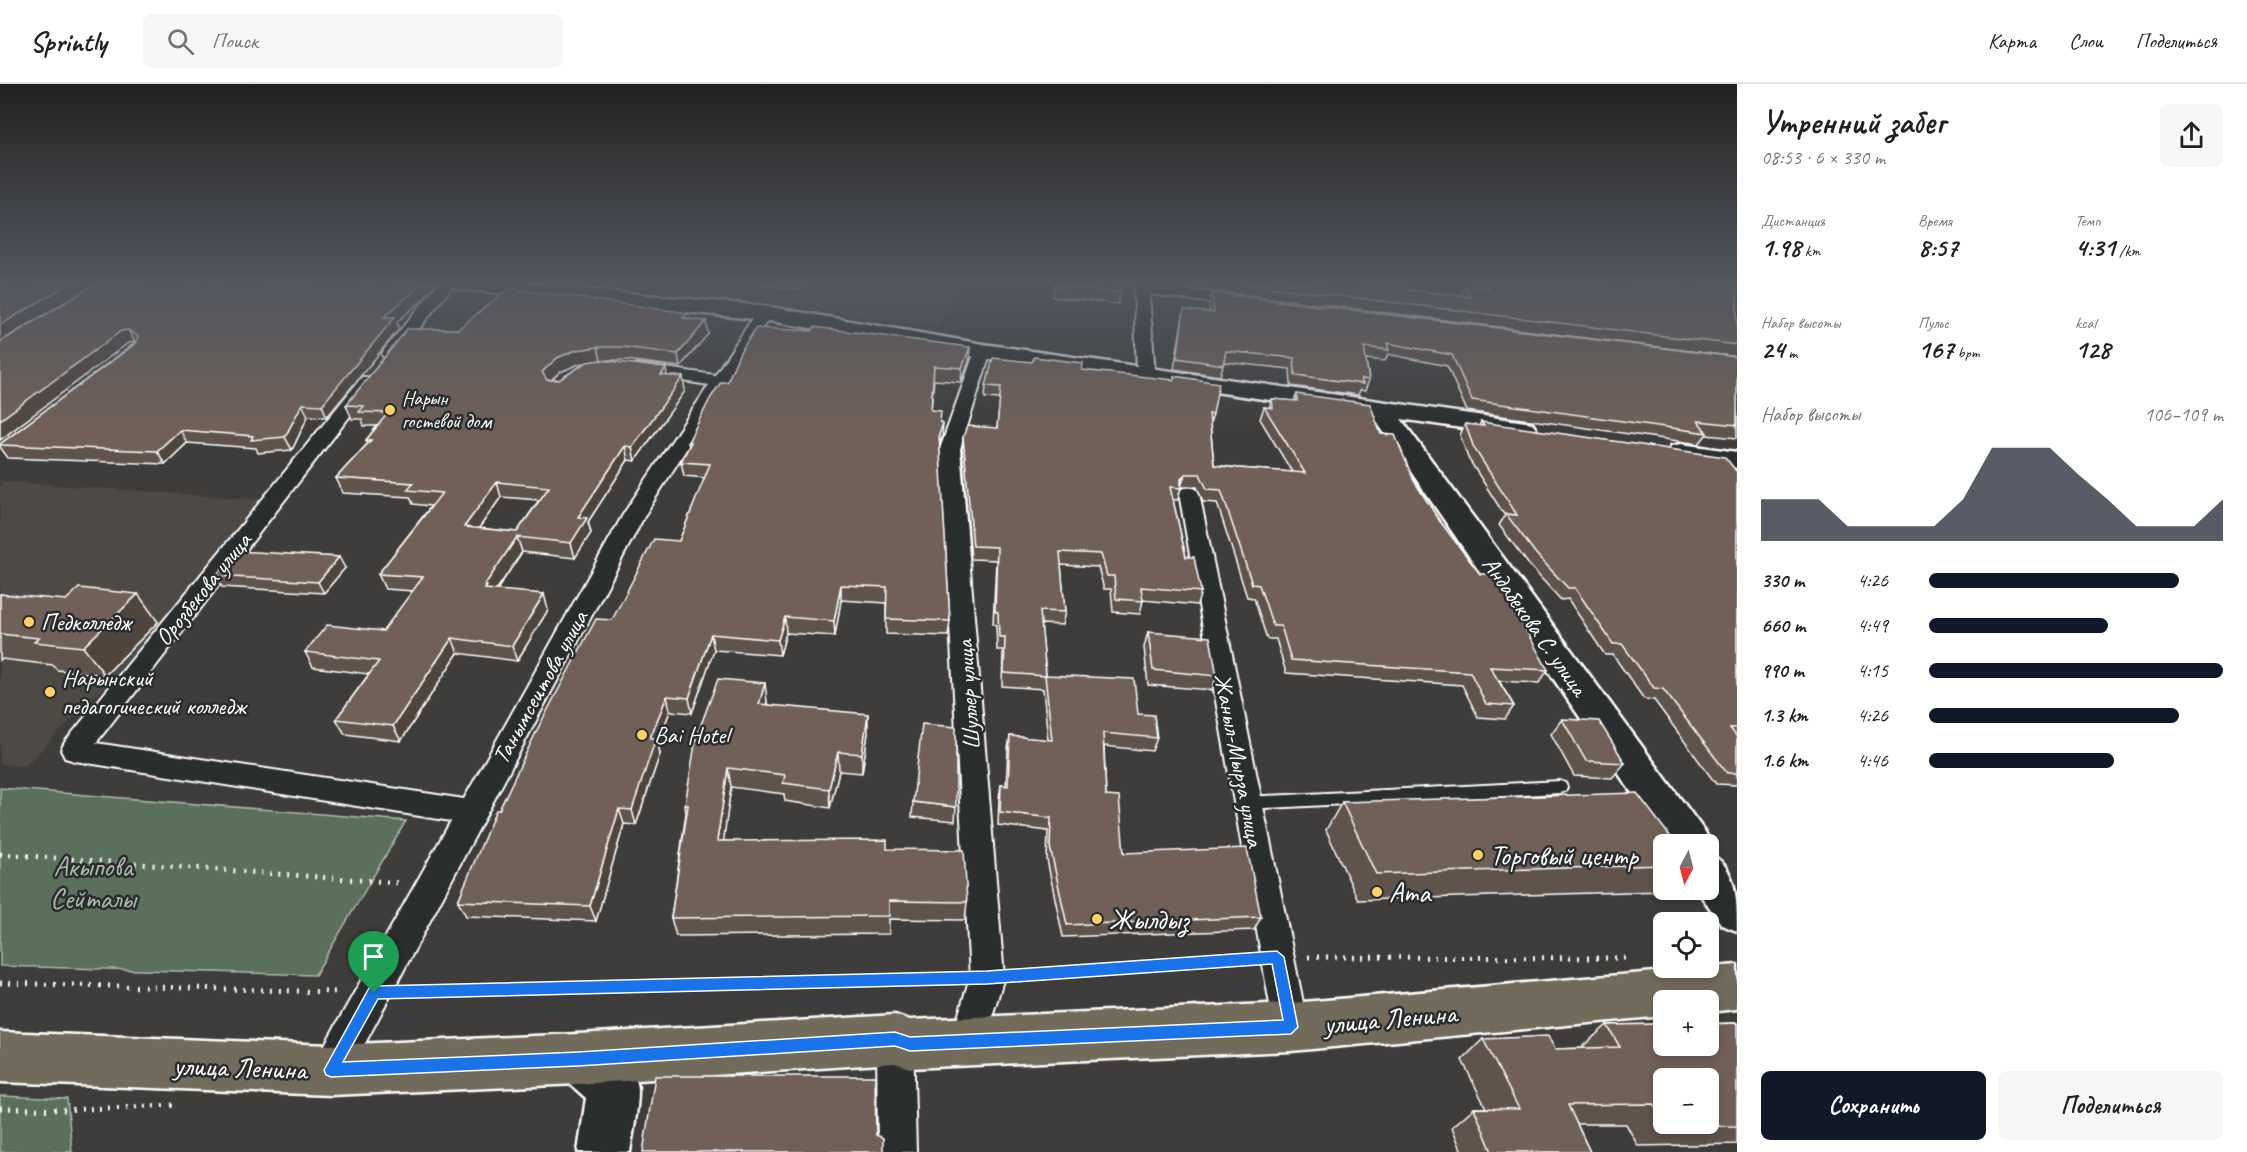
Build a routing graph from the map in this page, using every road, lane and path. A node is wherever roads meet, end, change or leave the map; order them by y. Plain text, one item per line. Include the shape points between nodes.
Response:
1 (407, 333) edge
2 (751, 333) edge
3 (878, 333) edge
4 (1144, 333) edge
5 (983, 351) junction
6 (619, 367) edge
7 (1146, 375) junction
8 (720, 381) junction
9 (1380, 408) junction
10 (1541, 432) edge
11 (1656, 449) edge
12 (1737, 460) edge
13 (1189, 493) dead end
14 (1560, 787) dead end
15 (1247, 803) junction
16 (472, 812) junction
17 (1683, 834) edge
18 (0, 854) edge
19 (432, 885) junction
20 (1719, 886) edge
21 (1737, 911) edge
22 (1277, 957) junction
23 (1640, 958) dead end
24 (987, 977) junction
25 (0, 983) edge
26 (1737, 987) edge
27 (374, 993) junction
28 (1291, 1027) junction
29 (895, 1039) junction
30 (969, 1041) junction
31 (0, 1057) edge
32 (578, 1059) junction
33 (331, 1070) junction
34 (604, 1152) edge
35 (897, 1152) edge

1 - 16 street, Орозбекова улица via 75,750
2 - 8 street, Танымсеитова улица
3 - 5 street
4 - 7 street
5 - 7 street
5 - 24 street, Шуллер улица via 951,449
6 - 8 street
7 - 9 street
8 - 16 street, Танымсеитова улица via 635,513
9 - 10 street
9 - 17 street, Андабекова С. улица
11 - 12 street
13 - 15 street, Жаныл-Мырза улица
14 - 15 lane
15 - 22 street, Жаныл-Мырза улица
16 - 19 street, Танымсеитова улица
18 - 19 path
19 - 27 street, Танымсеитова улица
20 - 21 street
22 - 23 path
22 - 24 path
22 - 28 street, Жаныл-Мырза улица
24 - 27 path
24 - 30 street, Шуллер улица
25 - 27 path
26 - 28 main road, улица Ленина
27 - 33 street, Танымсеитова улица
28 - 30 main road, улица Ленина
29 - 30 main road, улица Ленина via 910,1044
29 - 32 main road, улица Ленина
29 - 35 street
31 - 33 main road, улица Ленина
32 - 33 main road, улица Ленина
32 - 34 street via 613,1088

